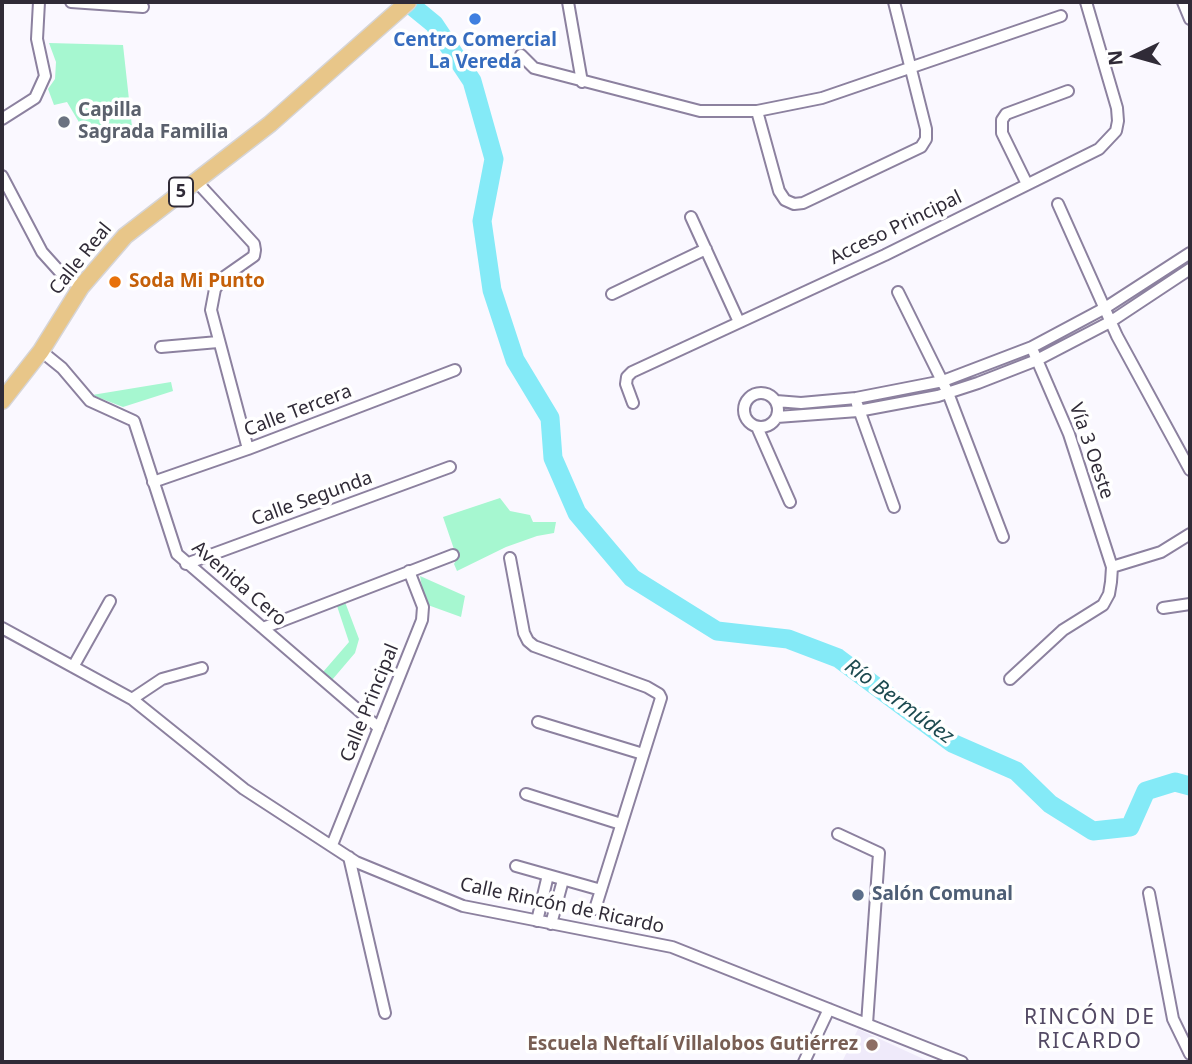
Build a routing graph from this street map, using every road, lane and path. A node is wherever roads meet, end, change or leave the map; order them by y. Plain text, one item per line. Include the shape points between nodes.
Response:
1 (39, 2) edge
2 (71, 2) edge
3 (408, 2) edge
4 (568, 2) edge
5 (894, 2) edge
6 (1086, 2) edge
7 (1183, 2) edge
8 (143, 8) dead end
9 (1061, 16) dead end
10 (1190, 19) edge
11 (521, 55) dead end
12 (911, 69) junction
13 (582, 82) junction
14 (1068, 91) dead end
15 (757, 111) junction
16 (2, 119) edge
17 (2, 176) edge
18 (196, 181) junction
19 (1027, 184) junction
20 (1058, 204) dead end
21 (691, 217) dead end
22 (706, 249) junction
23 (1187, 255) edge
24 (1190, 269) edge
25 (81, 287) junction
26 (898, 292) dead end
27 (612, 294) dead end
28 (1104, 308) junction
29 (740, 321) junction
30 (1111, 322) junction
31 (218, 342) junction
32 (160, 347) dead end
33 (1032, 347) junction
34 (41, 351) junction
35 (1037, 360) junction
36 (455, 370) dead end
37 (943, 381) junction
38 (948, 393) junction
39 (856, 398) junction
40 (2, 401) edge
41 (776, 401) junction
42 (633, 403) dead end
43 (858, 411) junction
44 (777, 417) junction
45 (757, 427) junction
46 (248, 449) junction
47 (450, 467) dead end
48 (1190, 470) edge
49 (153, 482) junction
50 (790, 502) dead end
51 (894, 507) dead end
52 (1190, 534) edge
53 (1003, 537) dead end
54 (453, 555) dead end
55 (510, 558) dead end
56 (186, 564) junction
57 (1112, 568) junction
58 (410, 571) junction
59 (110, 601) dead end
60 (1190, 604) edge
61 (1163, 608) dead end
62 (2, 628) edge
63 (263, 628) junction
64 (73, 667) junction
65 (202, 668) dead end
66 (1010, 679) dead end
67 (132, 699) junction
68 (538, 722) dead end
69 (379, 727) junction
70 (643, 754) junction
71 (526, 794) dead end
72 (621, 824) junction
73 (838, 834) dead end
74 (332, 845) junction
75 (349, 857) junction
76 (516, 866) dead end
77 (548, 875) junction
78 (563, 880) junction
79 (601, 891) junction
80 (1149, 893) dead end
81 (595, 909) dead end
82 (537, 921) junction
83 (551, 924) junction
84 (829, 1009) junction
85 (385, 1013) dead end
86 (867, 1024) junction
87 (1190, 1054) edge
88 (804, 1062) edge
89 (962, 1062) edge

1 - 16 street via 37,39 45,76 35,98
2 - 8 street
3 - 18 main road, Calle Real / 5 via 270,124
4 - 13 street
5 - 12 street
6 - 19 street, Acceso Principal via 1117,108 1116,131 1099,149
7 - 10 street
9 - 12 street
11 - 13 street via 534,68
12 - 15 street via 821,98
12 - 15 street via 926,129 921,147 803,202 785,200 779,191
13 - 15 street via 699,110
14 - 19 street via 1006,114 1002,120 1002,133
17 - 25 street via 42,252
18 - 25 main road, Calle Real / 5 via 125,236
18 - 31 street via 255,250 254,256 215,289 211,310
19 - 29 street, Acceso Principal
20 - 28 street
21 - 22 street
22 - 27 street
22 - 29 street
23 - 24 street
23 - 28 street
24 - 30 street
25 - 34 main road, Calle Real / 5
26 - 37 street
28 - 30 street
28 - 33 street
29 - 42 street, Acceso Principal via 632,372 626,384
30 - 35 street
30 - 48 street
31 - 32 street
31 - 46 street
33 - 35 street, Vía 3 Oeste
33 - 37 street
34 - 40 main road, Calle Real / 5
34 - 49 street, Avenida Cero via 90,401 134,421
35 - 38 street
35 - 57 street, Vía 3 Oeste via 1069,434
36 - 46 street, Calle Tercera
37 - 38 street
37 - 39 street
38 - 43 street
38 - 53 street
39 - 41 street
39 - 43 street
41 - 44 street
41 - 45 street via 762,392 748,399 745,415
43 - 44 street
43 - 51 street
44 - 45 street via 769,426
45 - 50 street
46 - 49 street, Calle Tercera
47 - 56 street, Calle Segunda
49 - 56 street, Avenida Cero via 177,554
52 - 57 street via 1161,552
54 - 58 street
55 - 70 street via 528,641 659,694
56 - 63 street, Avenida Cero
57 - 66 street via 1103,605 1063,630
58 - 63 street
58 - 69 street, Calle Principal via 423,607 422,620
59 - 64 street
60 - 61 street
62 - 64 street, Calle Rincón de Ricardo
63 - 69 street, Avenida Cero
64 - 67 street, Calle Rincón de Ricardo
65 - 67 street via 162,679
67 - 74 street, Calle Rincón de Ricardo via 244,789
68 - 70 street
69 - 74 street, Calle Principal
70 - 72 street
71 - 72 street
72 - 79 street
73 - 86 street via 878,853
74 - 75 street, Calle Rincón de Ricardo
75 - 82 street, Calle Rincón de Ricardo via 463,906
75 - 85 street
76 - 77 street
77 - 78 street
77 - 82 street
78 - 79 street
78 - 83 street
79 - 81 street
80 - 87 street via 1172,1019
82 - 83 street, Calle Rincón de Ricardo
83 - 84 street, Calle Rincón de Ricardo via 672,947
84 - 86 street, Calle Rincón de Ricardo
84 - 88 street
86 - 89 street, Calle Rincón de Ricardo

